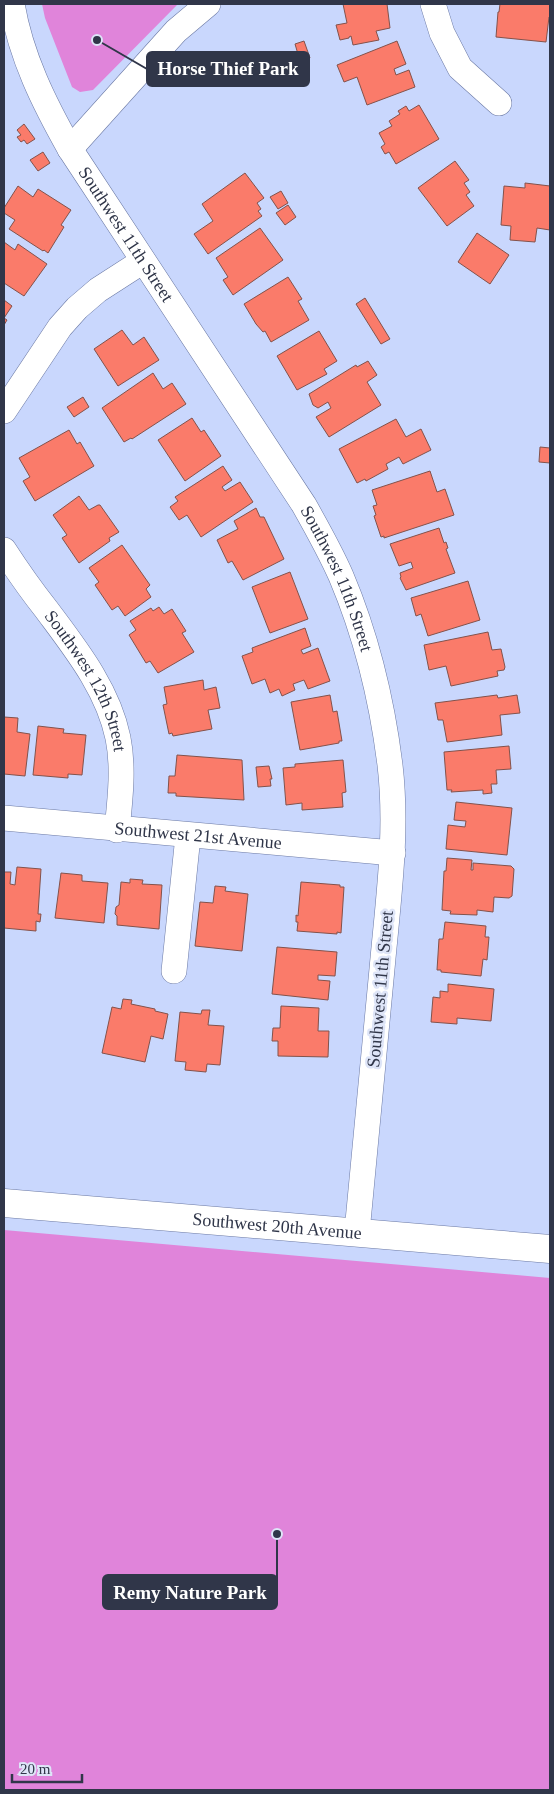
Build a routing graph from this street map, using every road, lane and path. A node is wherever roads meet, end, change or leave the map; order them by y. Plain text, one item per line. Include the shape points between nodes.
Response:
1 (12, 4) edge
2 (208, 4) edge
3 (433, 4) edge
4 (499, 103) dead end
5 (70, 149) junction
6 (143, 261) junction
7 (4, 411) edge
8 (4, 550) edge
9 (4, 818) edge
10 (117, 830) junction
11 (188, 836) junction
12 (393, 853) junction
13 (174, 970) dead end
14 (4, 1204) edge
15 (357, 1232) junction
16 (550, 1249) edge

1 - 5 street, Southwest 11th Street via 33,78
2 - 5 street via 176,31
3 - 4 street via 442,33 460,68
5 - 6 street, Southwest 11th Street
6 - 7 street via 77,308 60,327
6 - 12 street, Southwest 11th Street via 304,505 341,576 358,622 385,725
8 - 10 street, Southwest 12th Street via 104,697 118,737 120,754
9 - 10 street, Southwest 21st Avenue
10 - 11 street, Southwest 21st Avenue
11 - 12 street, Southwest 21st Avenue
11 - 13 street
12 - 15 street, Southwest 11th Street
14 - 15 street, Southwest 20th Avenue
15 - 16 street, Southwest 20th Avenue

